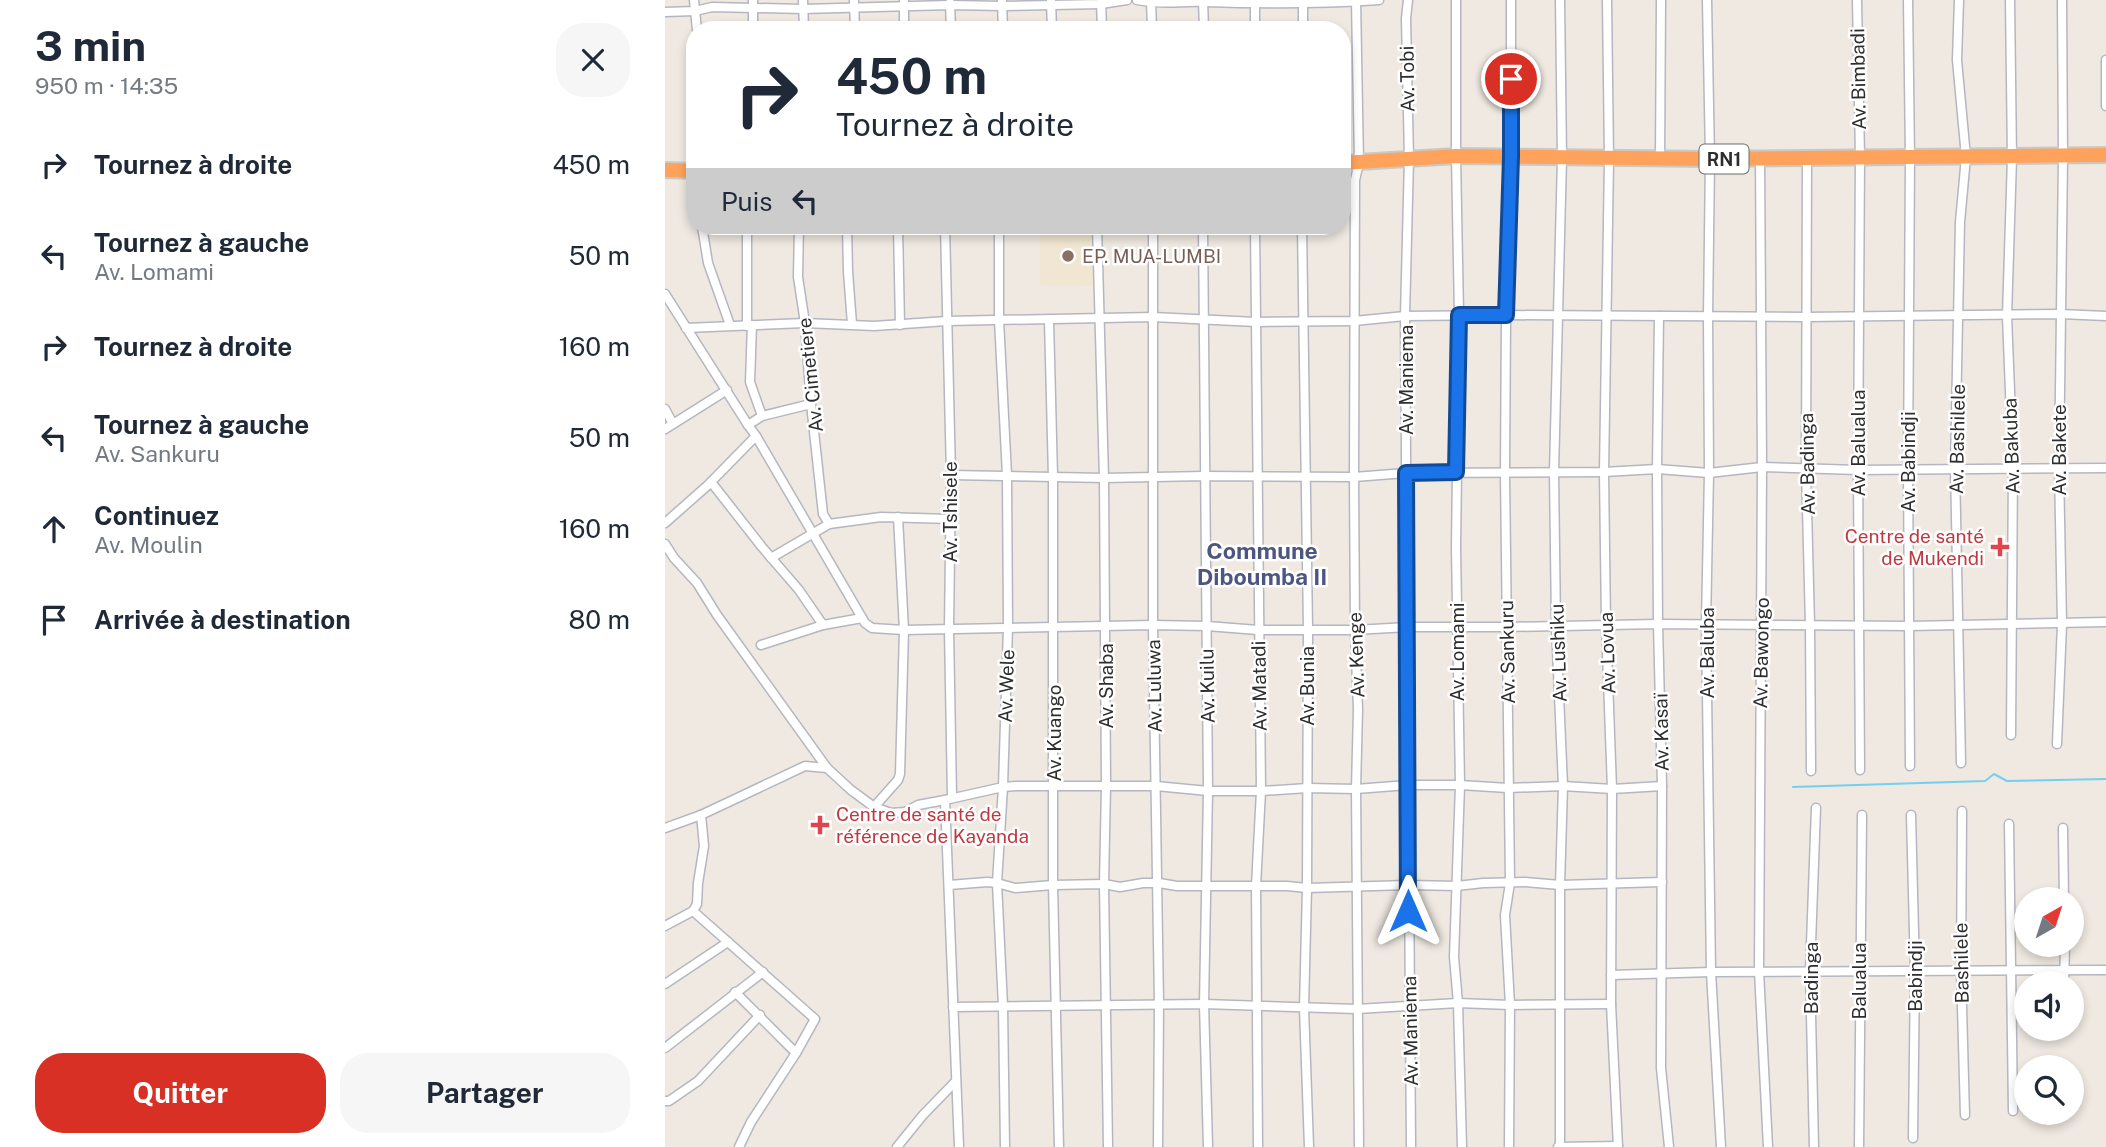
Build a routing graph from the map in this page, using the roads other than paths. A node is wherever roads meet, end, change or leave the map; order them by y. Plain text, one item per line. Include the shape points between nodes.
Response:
1 (694, 0) edge
2 (1126, 0) edge
3 (1137, 0) edge
4 (1379, 0) edge
5 (1408, 0) edge
6 (1457, 0) edge
7 (1511, 0) edge
8 (1560, 0) edge
9 (1607, 0) edge
10 (1661, 0) edge
11 (1707, 0) edge
12 (1857, 0) edge
13 (1908, 0) edge
14 (1959, 0) edge
15 (2010, 0) edge
16 (2061, 0) edge
17 (1151, 1) edge
18 (1203, 1) edge
19 (1303, 1) edge
20 (1356, 1) edge
21 (1051, 2) edge
22 (1101, 2) edge
23 (1255, 2) edge
24 (854, 3) edge
25 (904, 3) edge
26 (950, 3) edge
27 (1002, 3) edge
28 (753, 4) edge
29 (803, 4) edge
30 (695, 10) junction
31 (665, 12) edge
32 (696, 21) edge
33 (855, 21) edge
34 (904, 21) edge
35 (951, 21) edge
36 (1003, 21) edge
37 (1052, 21) edge
38 (1102, 21) edge
39 (1152, 21) edge
40 (1204, 21) edge
41 (1255, 21) edge
42 (1303, 21) edge
43 (2106, 60) edge
44 (2106, 106) edge
45 (2106, 155) edge
46 (1456, 156) junction
47 (1511, 157) junction
48 (1966, 157) junction
49 (2063, 157) junction
50 (1562, 158) junction
51 (1660, 158) junction
52 (1760, 158) junction
53 (1807, 158) junction
54 (1860, 158) junction
55 (1910, 158) junction
56 (2012, 158) junction
57 (1409, 159) junction
58 (1609, 159) junction
59 (1710, 159) junction
60 (1351, 163) edge
61 (1359, 163) junction
62 (665, 170) edge
63 (686, 171) edge
64 (703, 235) edge
65 (747, 235) edge
66 (799, 235) edge
67 (847, 235) edge
68 (898, 235) edge
69 (945, 235) edge
70 (999, 235) edge
71 (1097, 235) edge
72 (1153, 235) edge
73 (1203, 235) edge
74 (1255, 235) edge
75 (1303, 235) edge
76 (665, 294) edge
77 (2060, 314) junction
78 (1459, 315) junction
79 (1506, 315) junction
80 (1557, 315) junction
81 (1405, 316) junction
82 (1607, 316) junction
83 (1660, 316) junction
84 (1707, 316) junction
85 (1761, 316) junction
86 (1859, 316) junction
87 (1909, 316) junction
88 (1959, 316) junction
89 (2007, 316) junction
90 (2106, 316) edge
91 (1153, 317) junction
92 (1807, 317) junction
93 (1101, 318) junction
94 (1204, 319) junction
95 (999, 320) junction
96 (1049, 320) junction
97 (1304, 320) junction
98 (947, 321) junction
99 (1354, 321) junction
100 (1256, 322) junction
101 (805, 323) junction
102 (852, 324) junction
103 (730, 325) junction
104 (749, 325) junction
105 (900, 325) junction
106 (686, 328) junction
107 (727, 390) junction
108 (811, 404) junction
109 (665, 409) edge
110 (762, 416) junction
111 (748, 425) junction
112 (669, 426) edge
113 (756, 436) junction
114 (1762, 467) junction
115 (1955, 467) junction
116 (2013, 467) junction
117 (1657, 468) junction
118 (2059, 468) junction
119 (2106, 468) edge
120 (1806, 469) junction
121 (1908, 469) junction
122 (1858, 470) junction
123 (1456, 472) junction
124 (1506, 472) junction
125 (1554, 472) junction
126 (1604, 472) junction
127 (1406, 473) junction
128 (1709, 473) junction
129 (951, 475) junction
130 (1007, 475) junction
131 (1153, 476) junction
132 (1205, 476) junction
133 (1305, 476) junction
134 (1053, 477) junction
135 (1258, 477) junction
136 (1353, 477) junction
137 (1104, 478) junction
138 (711, 482) junction
139 (898, 517) junction
140 (951, 519) junction
141 (665, 523) edge
142 (829, 524) junction
143 (813, 534) junction
144 (665, 544) edge
145 (771, 558) junction
146 (862, 618) junction
147 (2106, 622) edge
148 (1658, 624) junction
149 (1706, 624) junction
150 (1762, 624) junction
151 (1859, 624) junction
152 (2013, 624) junction
153 (2062, 624) junction
154 (823, 625) junction
155 (1153, 625) junction
156 (1606, 625) junction
157 (1810, 625) junction
158 (1053, 626) junction
159 (1207, 626) junction
160 (1408, 626) junction
161 (1556, 626) junction
162 (1909, 626) junction
163 (1958, 626) junction
164 (1008, 627) junction
165 (1105, 627) junction
166 (1457, 627) junction
167 (1506, 627) junction
168 (949, 629) junction
169 (1308, 629) junction
170 (904, 630) junction
171 (1258, 630) junction
172 (1355, 631) junction
173 (761, 645) dead end
174 (2011, 736) dead end
175 (2057, 744) dead end
176 (1961, 763) dead end
177 (1910, 766) dead end
178 (827, 768) junction
179 (1860, 770) dead end
180 (1811, 771) dead end
181 (1408, 785) junction
182 (1460, 785) junction
183 (1106, 786) junction
184 (1156, 786) junction
185 (1563, 786) junction
186 (1662, 786) junction
187 (1003, 787) junction
188 (1054, 787) junction
189 (1308, 788) junction
190 (1508, 788) junction
191 (1356, 789) junction
192 (1612, 789) junction
193 (1208, 791) junction
194 (1261, 791) junction
195 (949, 799) junction
196 (874, 807) junction
197 (1816, 808) dead end
198 (1962, 811) dead end
199 (701, 815) junction
200 (1862, 815) dead end
201 (1911, 815) dead end
202 (2009, 824) dead end
203 (665, 828) edge
204 (2063, 828) dead end
205 (1661, 881) junction
206 (997, 883) junction
207 (1155, 883) junction
208 (1510, 883) junction
209 (1611, 883) junction
210 (1104, 884) junction
211 (1560, 884) junction
212 (949, 885) junction
213 (1053, 885) junction
214 (1408, 885) junction
215 (1205, 886) junction
216 (1256, 886) junction
217 (1457, 886) junction
218 (1357, 887) junction
219 (2064, 887) edge
220 (1307, 888) junction
221 (693, 911) junction
222 (665, 926) edge
223 (728, 942) junction
224 (2064, 957) edge
225 (2012, 969) junction
226 (2106, 970) edge
227 (1759, 971) junction
228 (1809, 971) junction
229 (1859, 971) junction
230 (1915, 971) junction
231 (1961, 971) junction
232 (2064, 971) junction
233 (763, 972) junction
234 (1711, 972) junction
235 (1662, 973) junction
236 (1611, 975) junction
237 (665, 984) edge
238 (735, 992) junction
239 (1458, 1003) junction
240 (1560, 1003) junction
241 (1106, 1004) junction
242 (1159, 1004) junction
243 (1204, 1004) junction
244 (1611, 1004) junction
245 (1409, 1005) junction
246 (1510, 1005) junction
247 (1003, 1006) junction
248 (1055, 1006) junction
249 (1256, 1006) junction
250 (954, 1007) junction
251 (1304, 1008) junction
252 (1357, 1009) junction
253 (760, 1015) junction
254 (665, 1048) edge
255 (796, 1053) junction
256 (956, 1081) junction
257 (665, 1101) edge
258 (2013, 1111) dead end
259 (1965, 1115) dead end
260 (1913, 1138) dead end
261 (739, 1147) edge
262 (897, 1147) edge
263 (959, 1147) edge
264 (1005, 1147) edge
265 (1059, 1147) edge
266 (1108, 1147) edge
267 (1158, 1147) edge
268 (1208, 1147) edge
269 (1258, 1147) edge
270 (1309, 1147) edge
271 (1359, 1147) edge
272 (1411, 1147) edge
273 (1462, 1147) edge
274 (1509, 1147) edge
275 (1559, 1147) edge
276 (1618, 1147) edge
277 (1669, 1147) edge
278 (1721, 1147) edge
279 (1768, 1147) edge
280 (1814, 1147) edge
281 (1859, 1147) edge

1 - 30 street
2 - 22 street
3 - 17 street
4 - 20 street
5 - 57 street, Av. Tobi
6 - 46 street, Av. Lomami
7 - 47 street, Av. Sankuru
8 - 50 street, Av. Lushiku
9 - 58 street, Av. Lovua
10 - 51 street
11 - 59 street, Av. Baluba
12 - 54 street, Av. Bimbadi
13 - 55 street, Av. Babindji
14 - 48 street, Av. Bashilele via 1957,60
15 - 56 street, Av. Bakuba
16 - 49 street, Av. Bakete
17 - 18 street
17 - 39 street
18 - 23 street
18 - 40 street
19 - 20 street
19 - 23 street
19 - 42 street
20 - 61 street, Av. Kenge
21 - 22 street
21 - 27 street
21 - 37 street
22 - 38 street
23 - 41 street
24 - 25 street
24 - 29 street
24 - 33 street
25 - 26 street
25 - 34 street
26 - 27 street
26 - 35 street
27 - 36 street
28 - 29 street
28 - 30 street
30 - 31 street
30 - 32 street
43 - 44 street
45 - 49 highway, RN1
46 - 47 highway, RN1
46 - 57 highway, RN1
46 - 78 street, Av. Lomami
47 - 50 highway, RN1
47 - 79 street, Av. Sankuru
48 - 55 highway, RN1
48 - 56 highway, RN1
48 - 88 street, Av. Bashilele
49 - 56 highway, RN1
49 - 77 street, Av. Bakete
50 - 58 highway, RN1
50 - 80 street, Av. Lushiku
51 - 58 highway, RN1
51 - 59 highway, RN1
52 - 53 highway, RN1
52 - 59 highway, RN1
52 - 85 street, Av. Bawongo
53 - 54 highway, RN1
53 - 92 street, Av. Badinga
54 - 55 highway, RN1
54 - 86 street, Av. Balualua
55 - 87 street, Av. Babindji
56 - 89 street, Av. Bakuba
57 - 61 highway, RN1
57 - 81 street, Av. Maniema
58 - 82 street, Av. Lovua
59 - 84 street, Av. Baluba
60 - 61 highway, RN1
61 - 99 street, Av. Kenge
62 - 63 highway
64 - 103 street via 708,264
65 - 104 street
66 - 101 street, Av. Cimetiere via 797,277
67 - 102 street
68 - 105 street
69 - 98 street, Av. Tshisele
70 - 95 street, Av. Wele
71 - 93 street, Av. Shaba
72 - 91 street, Av. Luluwa
73 - 94 street, Av. Kuilu
74 - 100 street, Av. Matadi
75 - 97 street, Av. Bunia
76 - 106 street
77 - 89 street
77 - 90 street
77 - 118 street, Av. Bakete
78 - 79 street
78 - 81 street
78 - 123 street, Av. Lomami
79 - 80 street
79 - 124 street, Av. Sankuru
80 - 82 street
80 - 125 street, Av. Lushiku
81 - 99 street
81 - 127 street, Av. Maniema
82 - 83 street
82 - 126 street, Av. Lovua
83 - 84 street
83 - 117 street, Av. Kasaï
84 - 85 street
84 - 128 street, Av. Baluba
85 - 92 street
85 - 114 street, Av. Bawongo
86 - 87 street
86 - 92 street
86 - 122 street, Av. Balualua
87 - 88 street
87 - 121 street, Av. Babindji
88 - 89 street
88 - 115 street, Av. Bashilele
89 - 116 street, Av. Bakuba
91 - 93 street
91 - 94 street
91 - 131 street, Av. Luluwa
92 - 120 street, Av. Badinga
93 - 96 street
93 - 137 street, Av. Shaba
94 - 100 street
94 - 132 street, Av. Kuilu
95 - 96 street
95 - 98 street
95 - 130 street, Av. Wele
96 - 134 street, Av. Kuango
97 - 99 street
97 - 100 street
97 - 133 street, Av. Bunia
98 - 105 street
98 - 129 street, Av. Tshisele
99 - 136 street, Av. Kenge
100 - 135 street, Av. Matadi
101 - 102 street
101 - 104 street
101 - 108 street, Av. Cimetiere
102 - 105 street
103 - 104 street
103 - 106 street
104 - 110 street via 750,382
106 - 107 street
107 - 111 street
107 - 112 street
108 - 110 street
108 - 142 street, Av. Cimetiere via 823,514
109 - 112 street
110 - 111 street
111 - 113 street
113 - 138 street
113 - 143 street
114 - 120 street
114 - 128 street
114 - 150 street, Av. Bawongo
115 - 116 street
115 - 121 street
115 - 163 street, Av. Bashilele
116 - 118 street
116 - 152 street, Av. Bakuba
117 - 126 street
117 - 128 street
117 - 148 street, Av. Kasaï
118 - 119 street
118 - 153 street, Av. Bakete
120 - 122 street
120 - 157 street, Av. Badinga
121 - 122 street
121 - 162 street, Av. Babindji
122 - 151 street, Av. Balualua
123 - 124 street
123 - 127 street
123 - 166 street, Av. Lomami
124 - 125 street
124 - 167 street, Av. Sankuru
125 - 126 street
125 - 161 street, Av. Lushiku
126 - 156 street, Av. Lovua
127 - 136 street
127 - 160 street, Av. Maniema
128 - 149 street, Av. Baluba
129 - 130 street
129 - 140 street, Av. Tshisele
130 - 134 street
130 - 164 street, Av. Wele
131 - 132 street
131 - 137 street
131 - 155 street, Av. Luluwa
132 - 135 street
132 - 159 street, Av. Kuilu
133 - 135 street
133 - 136 street
133 - 169 street, Av. Bunia
134 - 137 street
134 - 158 street, Av. Kuango
135 - 171 street, Av. Matadi
136 - 172 street, Av. Kenge
137 - 165 street, Av. Shaba
138 - 141 street
138 - 145 street
139 - 140 street
139 - 142 street
139 - 170 street
140 - 168 street, Av. Tshisele
142 - 143 street
143 - 145 street
143 - 146 street
144 - 178 street
145 - 154 street
146 - 154 street
146 - 170 street via 868,627
147 - 153 street
148 - 149 street
148 - 156 street
148 - 186 street, Av. Kasaï
149 - 150 street
149 - 234 street, Av. Baluba
150 - 157 street
150 - 227 street, Av. Bawongo
151 - 157 street
151 - 162 street
151 - 179 street, Av. Balualua
152 - 153 street
152 - 163 street
152 - 174 street, Av. Bakuba
153 - 175 street, Av. Bakete
154 - 173 street
155 - 159 street
155 - 165 street
155 - 184 street, Av. Luluwa
156 - 161 street
156 - 192 street, Av. Lovua
157 - 180 street, Av. Badinga
158 - 164 street
158 - 165 street
158 - 188 street, Av. Kuango
159 - 171 street
159 - 193 street, Av. Kuilu
160 - 166 street
160 - 172 street
160 - 181 street, Av. Maniema
161 - 167 street
161 - 185 street, Av. Lushiku
162 - 163 street
162 - 177 street, Av. Babindji
163 - 176 street, Av. Bashilele
164 - 168 street
164 - 187 street, Av. Wele
165 - 183 street, Av. Shaba
166 - 167 street
166 - 182 street, Av. Lomami
167 - 190 street, Av. Sankuru
168 - 170 street
168 - 195 street, Av. Tshisele
169 - 171 street
169 - 172 street
169 - 189 street, Av. Bunia
170 - 196 street via 900,774
171 - 194 street, Av. Matadi
172 - 191 street, Av. Kenge
178 - 196 street
178 - 199 street via 805,766
181 - 182 street
181 - 191 street
181 - 214 street, Av. Maniema
182 - 190 street
182 - 217 street, Av. Lomami
183 - 184 street
183 - 188 street
183 - 210 street, Av. Shaba
184 - 193 street
184 - 207 street, Av. Luluwa
185 - 190 street
185 - 192 street
185 - 211 street, Av. Lushiku
186 - 192 street
186 - 205 street, Av. Kasaï
187 - 188 street
187 - 195 street
187 - 206 street, Av. Wele
188 - 213 street, Av. Kuango
189 - 191 street
189 - 194 street
189 - 220 street, Av. Bunia
190 - 208 street, Av. Sankuru
191 - 218 street, Av. Kenge
192 - 209 street, Av. Lovua
193 - 194 street
193 - 215 street, Av. Kuilu
194 - 216 street, Av. Matadi
195 - 196 street via 897,813
195 - 212 street, Av. Tshisele
197 - 228 street, Badinga
198 - 231 street, Bashilele
199 - 203 street
199 - 221 street via 704,846
200 - 229 street, Balualua
201 - 230 street, Babindji
202 - 225 street
204 - 219 street
205 - 209 street
205 - 235 street, Av. Kasaï
206 - 212 street
206 - 213 street via 1015,888
206 - 247 street, Av. Wele
207 - 210 street
207 - 215 street
207 - 242 street, Av. Luluwa
208 - 211 street
208 - 217 street
208 - 246 street, Av. Sankuru via 1505,915
209 - 211 street
209 - 236 street, Av. Lovua
210 - 213 street
210 - 241 street, Av. Shaba
211 - 240 street, Av. Lushiku
212 - 250 street, Av. Tshisele
213 - 248 street, Av. Kuango
214 - 217 street
214 - 218 street
214 - 245 street, Av. Maniema
215 - 216 street
215 - 243 street, Av. Kuilu
216 - 220 street
216 - 249 street, Av. Matadi
217 - 239 street, Av. Lomami via 1454,957
218 - 220 street
218 - 252 street, Av. Kenge
220 - 251 street, Av. Bunia
221 - 222 street
221 - 223 street
223 - 233 street
223 - 237 street
224 - 232 street
225 - 231 street
225 - 232 street
225 - 258 street
226 - 232 street
227 - 228 street
227 - 234 street
227 - 279 street, Av. Bawongo
228 - 229 street
228 - 280 street, Badinga
229 - 230 street
229 - 281 street, Balualua
230 - 231 street
230 - 260 street, Babindji
231 - 259 street, Bashilele
233 - 238 street
233 - 255 street via 815,1019
234 - 235 street
234 - 278 street, Av. Baluba
235 - 236 street
235 - 277 street, Av. Kasaï via 1661,1068
236 - 244 street, Av. Lovua
238 - 253 street
238 - 254 street
239 - 245 street
239 - 246 street
239 - 273 street, Av. Lomami
240 - 244 street
240 - 246 street
240 - 275 street, Av. Lushiku
241 - 242 street
241 - 248 street
241 - 266 street, Av. Shaba
242 - 243 street
242 - 267 street, Av. Luluwa
243 - 249 street
243 - 268 street, Av. Kuilu
244 - 276 street, Av. Lovua
245 - 252 street
245 - 272 street, Av. Maniema
246 - 274 street, Av. Sankuru
247 - 248 street
247 - 250 street
247 - 264 street, Av. Wele
248 - 265 street, Av. Kuango
249 - 251 street
249 - 269 street, Av. Matadi
250 - 256 street, Av. Tshisele
251 - 252 street
251 - 270 street, Av. Bunia
252 - 271 street, Av. Kenge
253 - 255 street
253 - 257 street via 698,1081
255 - 261 street
256 - 262 street
256 - 263 street, Av. Tshisele
275 - 276 street

